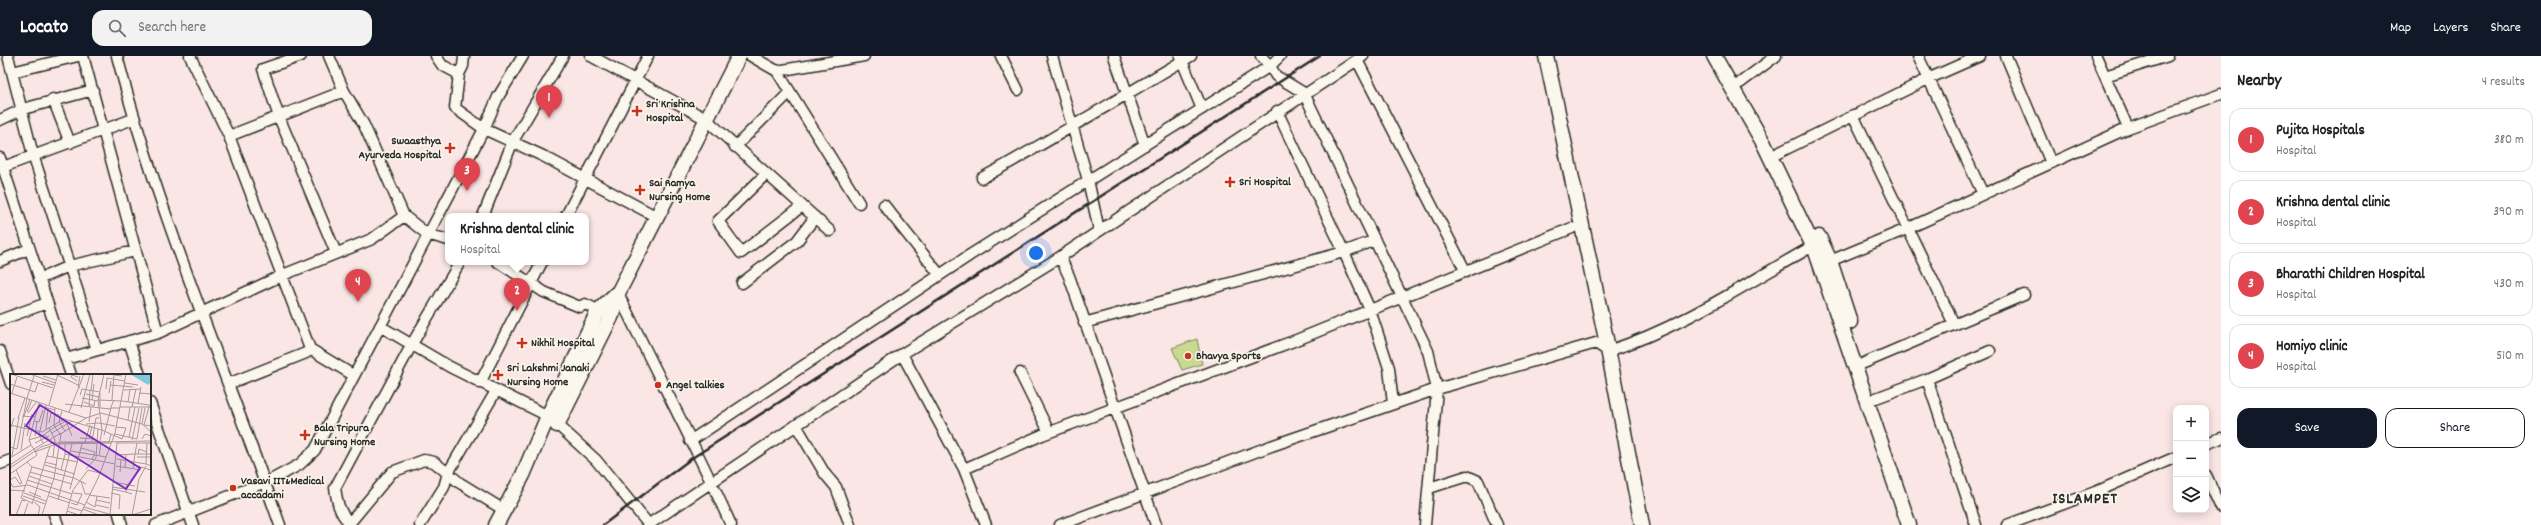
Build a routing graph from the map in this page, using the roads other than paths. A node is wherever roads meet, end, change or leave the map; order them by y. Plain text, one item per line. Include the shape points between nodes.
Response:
1 (8, 56) edge
2 (78, 56) edge
3 (83, 56) edge
4 (116, 56) edge
5 (190, 56) edge
6 (301, 56) edge
7 (329, 56) edge
8 (436, 56) edge
9 (464, 56) edge
10 (522, 56) edge
11 (563, 56) edge
12 (592, 56) edge
13 (648, 56) edge
14 (739, 56) edge
15 (751, 56) edge
16 (864, 56) edge
17 (1001, 56) edge
18 (1052, 56) edge
19 (1114, 56) edge
20 (1261, 56) edge
21 (1280, 56) edge
22 (1546, 56) edge
23 (1714, 56) edge
24 (1724, 56) edge
25 (1776, 56) edge
26 (1918, 56) edge
27 (1980, 56) edge
28 (2006, 56) edge
29 (2096, 56) edge
30 (2168, 56) edge
31 (1184, 58) edge
32 (1360, 58) edge
33 (1270, 66) junction
34 (777, 71) junction
35 (12, 72) junction
36 (459, 74) junction
37 (2105, 76) junction
38 (1930, 78) junction
39 (636, 80) junction
40 (1740, 83) junction
41 (93, 90) junction
42 (1018, 90) dead end
43 (344, 91) junction
44 (790, 92) junction
45 (1126, 93) junction
46 (1304, 94) junction
47 (2221, 94) edge
48 (53, 99) junction
49 (23, 109) junction
50 (1202, 109) junction
51 (1277, 111) junction
52 (1853, 116) junction
53 (278, 117) junction
54 (706, 119) junction
55 (0, 120) edge
56 (133, 120) junction
57 (1073, 128) junction
58 (2128, 128) junction
59 (484, 129) junction
60 (105, 130) junction
61 (229, 136) junction
62 (513, 141) junction
63 (70, 143) junction
64 (1145, 144) junction
65 (735, 147) junction
66 (1778, 153) junction
67 (33, 155) junction
68 (1, 162) edge
69 (2051, 163) junction
70 (766, 174) junction
71 (982, 178) dead end
72 (586, 179) junction
73 (1088, 180) junction
74 (1983, 194) junction
75 (859, 203) dead end
76 (884, 205) dead end
77 (802, 206) junction
78 (484, 213) edge
79 (568, 213) edge
80 (404, 216) junction
81 (657, 217) junction
82 (815, 217) junction
83 (1572, 228) dead end
84 (1909, 228) junction
85 (1099, 230) junction
86 (830, 231) dead end
87 (427, 234) junction
88 (445, 239) edge
89 (1375, 240) junction
90 (1813, 246) junction
91 (29, 249) junction
92 (135, 251) junction
93 (1344, 252) junction
94 (336, 253) junction
95 (1060, 257) junction
96 (0, 260) edge
97 (1830, 260) junction
98 (458, 265) edge
99 (503, 265) edge
100 (540, 265) edge
101 (69, 266) junction
102 (1466, 272) junction
103 (283, 275) junction
104 (940, 275) junction
105 (39, 279) junction
106 (531, 283) junction
107 (742, 283) dead end
108 (618, 293) junction
109 (2024, 294) dead end
110 (1403, 297) junction
111 (47, 303) junction
112 (1370, 310) junction
113 (598, 311) junction
114 (202, 314) junction
115 (612, 315) junction
116 (0, 320) edge
117 (1084, 323) junction
118 (1954, 324) junction
119 (380, 326) junction
120 (158, 333) junction
121 (129, 341) junction
122 (412, 344) junction
123 (1607, 345) junction
124 (310, 349) junction
125 (97, 350) junction
126 (0, 351) edge
127 (1990, 351) dead end
128 (902, 354) junction
129 (66, 359) junction
130 (1864, 362) junction
131 (1020, 373) dead end
132 (71, 374) edge
133 (140, 374) edge
134 (353, 375) junction
135 (1927, 379) junction
136 (10, 381) edge
137 (480, 383) junction
138 (228, 384) junction
139 (1437, 389) junction
140 (496, 391) junction
141 (1876, 398) junction
142 (1393, 404) junction
143 (151, 406) edge
144 (1114, 407) junction
145 (553, 421) junction
146 (796, 425) junction
147 (1049, 432) junction
148 (2221, 438) edge
149 (690, 441) junction
150 (2209, 443) edge
151 (2173, 458) edge
152 (10, 460) edge
153 (0, 464) edge
154 (964, 469) junction
155 (448, 473) junction
156 (2207, 477) edge
157 (711, 481) junction
158 (265, 482) junction
159 (1429, 488) junction
160 (1145, 494) junction
161 (2221, 508) edge
162 (504, 510) junction
163 (188, 512) junction
164 (54, 515) edge
165 (118, 515) edge
166 (349, 524) edge
167 (58, 525) edge
168 (122, 525) edge
169 (156, 525) edge
170 (193, 525) edge
171 (280, 525) edge
172 (420, 525) edge
173 (496, 525) edge
174 (649, 525) edge
175 (731, 525) edge
176 (850, 525) edge
177 (986, 525) edge
178 (1060, 525) edge
179 (1156, 525) edge
180 (1425, 525) edge
181 (1497, 525) edge
182 (1642, 525) edge
183 (1909, 525) edge
184 (1918, 525) edge
185 (1976, 525) edge
186 (2007, 525) edge

1 - 35 street
2 - 35 street
3 - 41 street
4 - 56 street
5 - 61 street
6 - 53 street via 263,69
7 - 43 street
8 - 36 street via 442,65
9 - 36 street via 464,66
10 - 59 street via 498,97
11 - 62 street
12 - 39 street
13 - 39 street
14 - 54 main road
15 - 34 street
16 - 34 street
17 - 42 street
18 - 57 street
19 - 45 street
20 - 33 street
21 - 33 street
22 - 123 main road
23 - 90 main road via 1764,144
24 - 40 main road
25 - 40 street
26 - 38 street
27 - 38 street
28 - 69 street
29 - 37 street
30 - 37 street
31 - 45 street
31 - 50 street
32 - 46 street
32 - 102 street
33 - 46 street via 1276,76
33 - 50 street
34 - 44 street
35 - 49 street
36 - 59 street via 455,108
37 - 58 street
38 - 52 street
38 - 74 street
39 - 54 street
39 - 72 street
40 - 66 main road
41 - 48 street
41 - 60 street
43 - 53 street
43 - 80 street via 364,125
44 - 65 street
44 - 75 street
45 - 57 street
45 - 64 street
46 - 51 street
46 - 89 street
47 - 58 street
48 - 49 street
48 - 63 street
49 - 55 street
49 - 67 street
50 - 64 street
51 - 85 street
51 - 93 street
52 - 66 street
52 - 84 street
53 - 61 street
53 - 94 street
54 - 65 street
54 - 81 main road
56 - 60 street
56 - 114 street
57 - 71 street
57 - 73 street
58 - 69 street
59 - 62 street
59 - 87 street
60 - 63 street
60 - 92 street
61 - 103 street
62 - 72 street
62 - 78 street
63 - 67 street
64 - 73 street
65 - 70 street
66 - 97 main road
67 - 68 street
67 - 101 street
68 - 91 street
69 - 74 street
70 - 77 street
70 - 77 street via 718,221 741,253
72 - 79 street
72 - 81 street
73 - 85 street
73 - 104 street
74 - 84 street
76 - 104 street
77 - 82 street
80 - 87 street
80 - 94 street via 372,240
81 - 108 main road
82 - 86 street
82 - 107 street via 796,241
83 - 102 street
84 - 97 street
84 - 118 street
85 - 95 street
87 - 88 street
87 - 119 street
89 - 93 street
89 - 110 street
90 - 123 street via 1662,331
90 - 183 main road
91 - 96 street
91 - 105 street
92 - 101 street
92 - 120 street
93 - 112 street
93 - 117 street
94 - 103 street
95 - 117 street
95 - 128 street
97 - 130 main road
98 - 122 street
99 - 106 street
100 - 106 street
101 - 105 street
101 - 125 street
102 - 110 street
103 - 114 street
103 - 124 street
104 - 149 street
105 - 111 street
106 - 113 street via 544,292 580,306 585,304
106 - 137 street
108 - 113 main road
108 - 115 main road
108 - 149 street
109 - 118 street
110 - 112 street
110 - 139 street via 1428,351
111 - 116 street
111 - 129 street
112 - 142 street via 1389,368
112 - 144 street
113 - 115 street
113 - 145 main road
114 - 120 street
114 - 138 street
115 - 145 main road
117 - 144 street
118 - 130 street
119 - 122 street
119 - 134 street
120 - 121 street
121 - 125 street
121 - 133 street
122 - 137 street
122 - 166 street via 335,488 338,503
123 - 139 street via 1596,343
123 - 182 main road
124 - 134 street
124 - 138 street via 306,353
125 - 129 street
126 - 136 street
127 - 135 street
128 - 146 street
128 - 154 street
129 - 132 street
130 - 141 main road
131 - 147 street
134 - 158 street via 315,450 299,465
135 - 141 street
135 - 185 street
137 - 140 street
138 - 158 street
139 - 142 street
139 - 159 street
140 - 145 street
140 - 155 street
141 - 184 main road
142 - 160 street via 1271,446
143 - 163 street
144 - 147 street
144 - 160 street
145 - 162 main road
145 - 174 street via 596,460
146 - 157 street
146 - 176 street via 825,474 836,487
147 - 154 street
148 - 150 street
149 - 157 street
151 - 186 street via 2098,491
152 - 153 street
154 - 177 street
155 - 162 street
155 - 166 street via 434,462 424,460 392,472
155 - 172 street via 444,487
156 - 161 street
157 - 174 street
157 - 175 street
158 - 163 street
158 - 171 street
159 - 180 street
159 - 181 street via 1467,476 1478,481
160 - 178 street
160 - 179 street
162 - 173 main road
163 - 169 street
163 - 170 street
164 - 167 street
165 - 168 street

